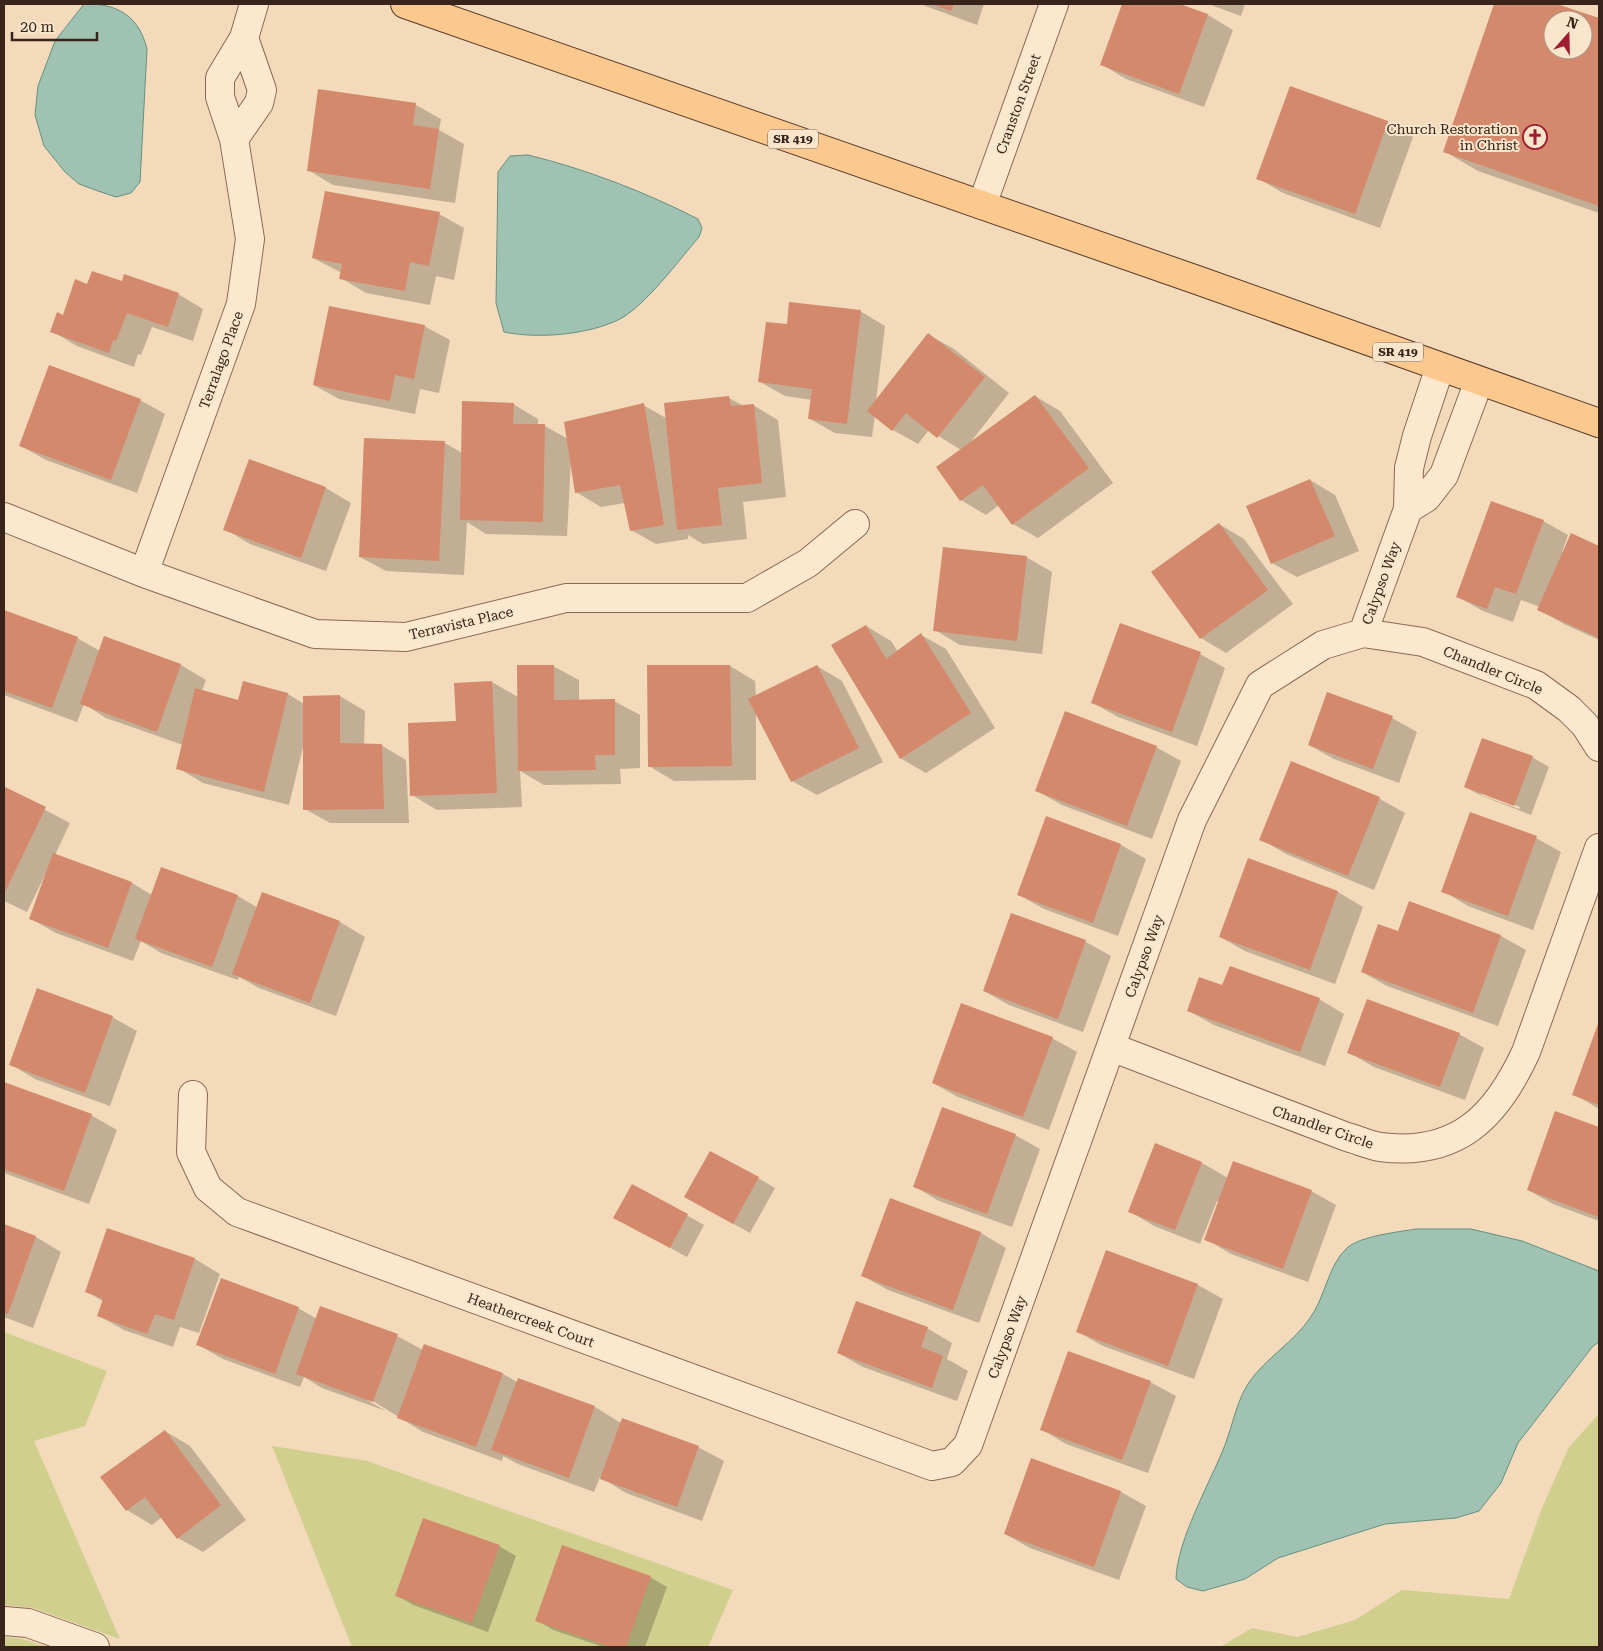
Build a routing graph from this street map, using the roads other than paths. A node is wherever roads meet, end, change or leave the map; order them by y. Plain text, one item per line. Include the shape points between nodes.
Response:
1 (254, 4) edge
2 (405, 4) edge
3 (1054, 4) edge
4 (244, 38) junction
5 (234, 139) junction
6 (982, 205) junction
7 (1440, 366) junction
8 (1479, 381) junction
9 (1599, 424) edge
10 (1408, 509) junction
11 (4, 517) edge
12 (855, 524) dead end
13 (144, 573) junction
14 (1363, 633) junction
15 (1599, 747) edge
16 (1599, 848) edge
17 (1111, 1047) junction
18 (193, 1095) dead end
19 (952, 1462) joint
20 (4, 1621) edge
21 (95, 1647) edge

1 - 4 street, Terralago Place
2 - 6 main road, SR 419
3 - 6 street, Cranston Street
4 - 5 street, Terralago Place via 220,78 220,98
4 - 5 street via 262,90 259,103
5 - 13 street, Terralago Place via 250,239 241,304
6 - 7 main road, SR 419
7 - 8 main road, SR 419
7 - 10 street, Calypso Way via 1408,468
8 - 9 main road, SR 419
8 - 10 street via 1444,475 1426,498
10 - 14 street, Calypso Way
11 - 13 street, Terravista Place
12 - 13 street, Terravista Place via 808,562 747,598 566,598 406,637 315,634
14 - 15 street, Chandler Circle via 1423,642 1536,685 1569,709 1585,725
14 - 17 street, Calypso Way via 1323,645 1260,685 1192,820
16 - 17 street, Chandler Circle via 1526,1052 1512,1082 1484,1118 1453,1138 1404,1148 1379,1146 1347,1137
17 - 19 street, Calypso Way via 968,1445
18 - 19 street, Heathercreek Court via 192,1152 208,1188 237,1212 932,1466
20 - 21 street via 28,1623

